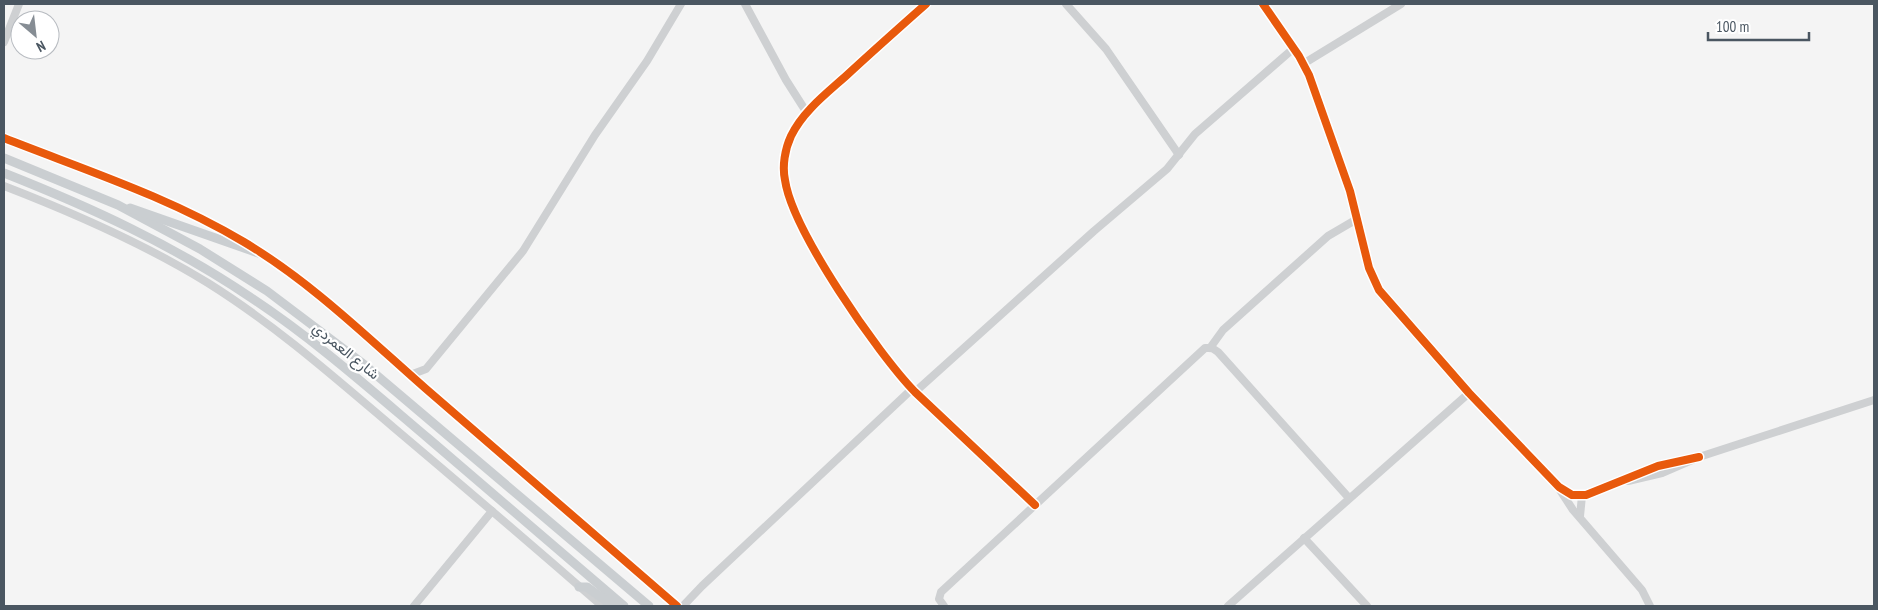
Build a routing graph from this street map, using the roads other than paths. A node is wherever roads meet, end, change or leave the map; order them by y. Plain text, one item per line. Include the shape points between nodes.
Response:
1 (18, 4) edge
2 (681, 4) edge
3 (745, 4) edge
4 (926, 4) edge
5 (1066, 4) edge
6 (1263, 4) edge
7 (1401, 4) edge
8 (4, 42) edge
9 (1294, 48) junction
10 (1303, 64) junction
11 (807, 113) junction
12 (4, 138) edge
13 (1180, 155) junction
14 (4, 158) edge
15 (4, 173) edge
16 (4, 186) edge
17 (118, 206) junction
18 (1357, 218) junction
19 (264, 255) junction
20 (1210, 348) junction
21 (426, 369) junction
22 (410, 375) junction
23 (425, 388) junction
24 (913, 390) junction
25 (1469, 393) junction
26 (1874, 400) edge
27 (1559, 487) junction
28 (1582, 496) junction
29 (1349, 498) junction
30 (1035, 505) junction
31 (492, 511) junction
32 (1580, 516) junction
33 (1304, 538) junction
34 (579, 586) junction
35 (414, 606) edge
36 (602, 606) edge
37 (613, 606) edge
38 (624, 606) edge
39 (649, 606) edge
40 (677, 606) edge
41 (683, 606) edge
42 (944, 606) edge
43 (1228, 606) edge
44 (1367, 606) edge
45 (1650, 606) edge

1 - 8 street
2 - 21 street via 523,251
3 - 11 street
4 - 11 street
5 - 13 street via 1106,49
6 - 9 street
7 - 10 street
9 - 10 street
9 - 13 street via 1195,134
10 - 18 street via 1344,173
11 - 24 street via 786,150 784,180 788,194 803,228 838,286
12 - 19 street via 161,200 214,225
13 - 24 street via 1168,169
14 - 17 main road, شارع العمردي
15 - 38 main road, شارع العمردي via 140,232 201,266 275,314 349,371
16 - 31 street via 71,212 136,243 231,298 319,364
17 - 19 main road via 144,211
17 - 39 main road, شارع العمردي via 220,261 318,327
18 - 20 street via 1328,236 1224,330
18 - 25 street via 1365,257 1379,290
19 - 22 street via 330,304
20 - 29 street via 1218,352
20 - 30 street via 1201,350
21 - 22 street
21 - 23 street
22 - 23 street
23 - 40 street
24 - 30 street
24 - 41 street
25 - 27 street
25 - 29 street
26 - 28 street via 1699,457 1658,466
27 - 28 street via 1572,495
27 - 32 street via 1567,503
28 - 32 street
29 - 33 street
30 - 42 street via 941,592 939,599
31 - 34 street
31 - 35 street
32 - 45 street via 1642,590
33 - 43 street
33 - 44 street
34 - 36 street
34 - 37 main road via 587,587

